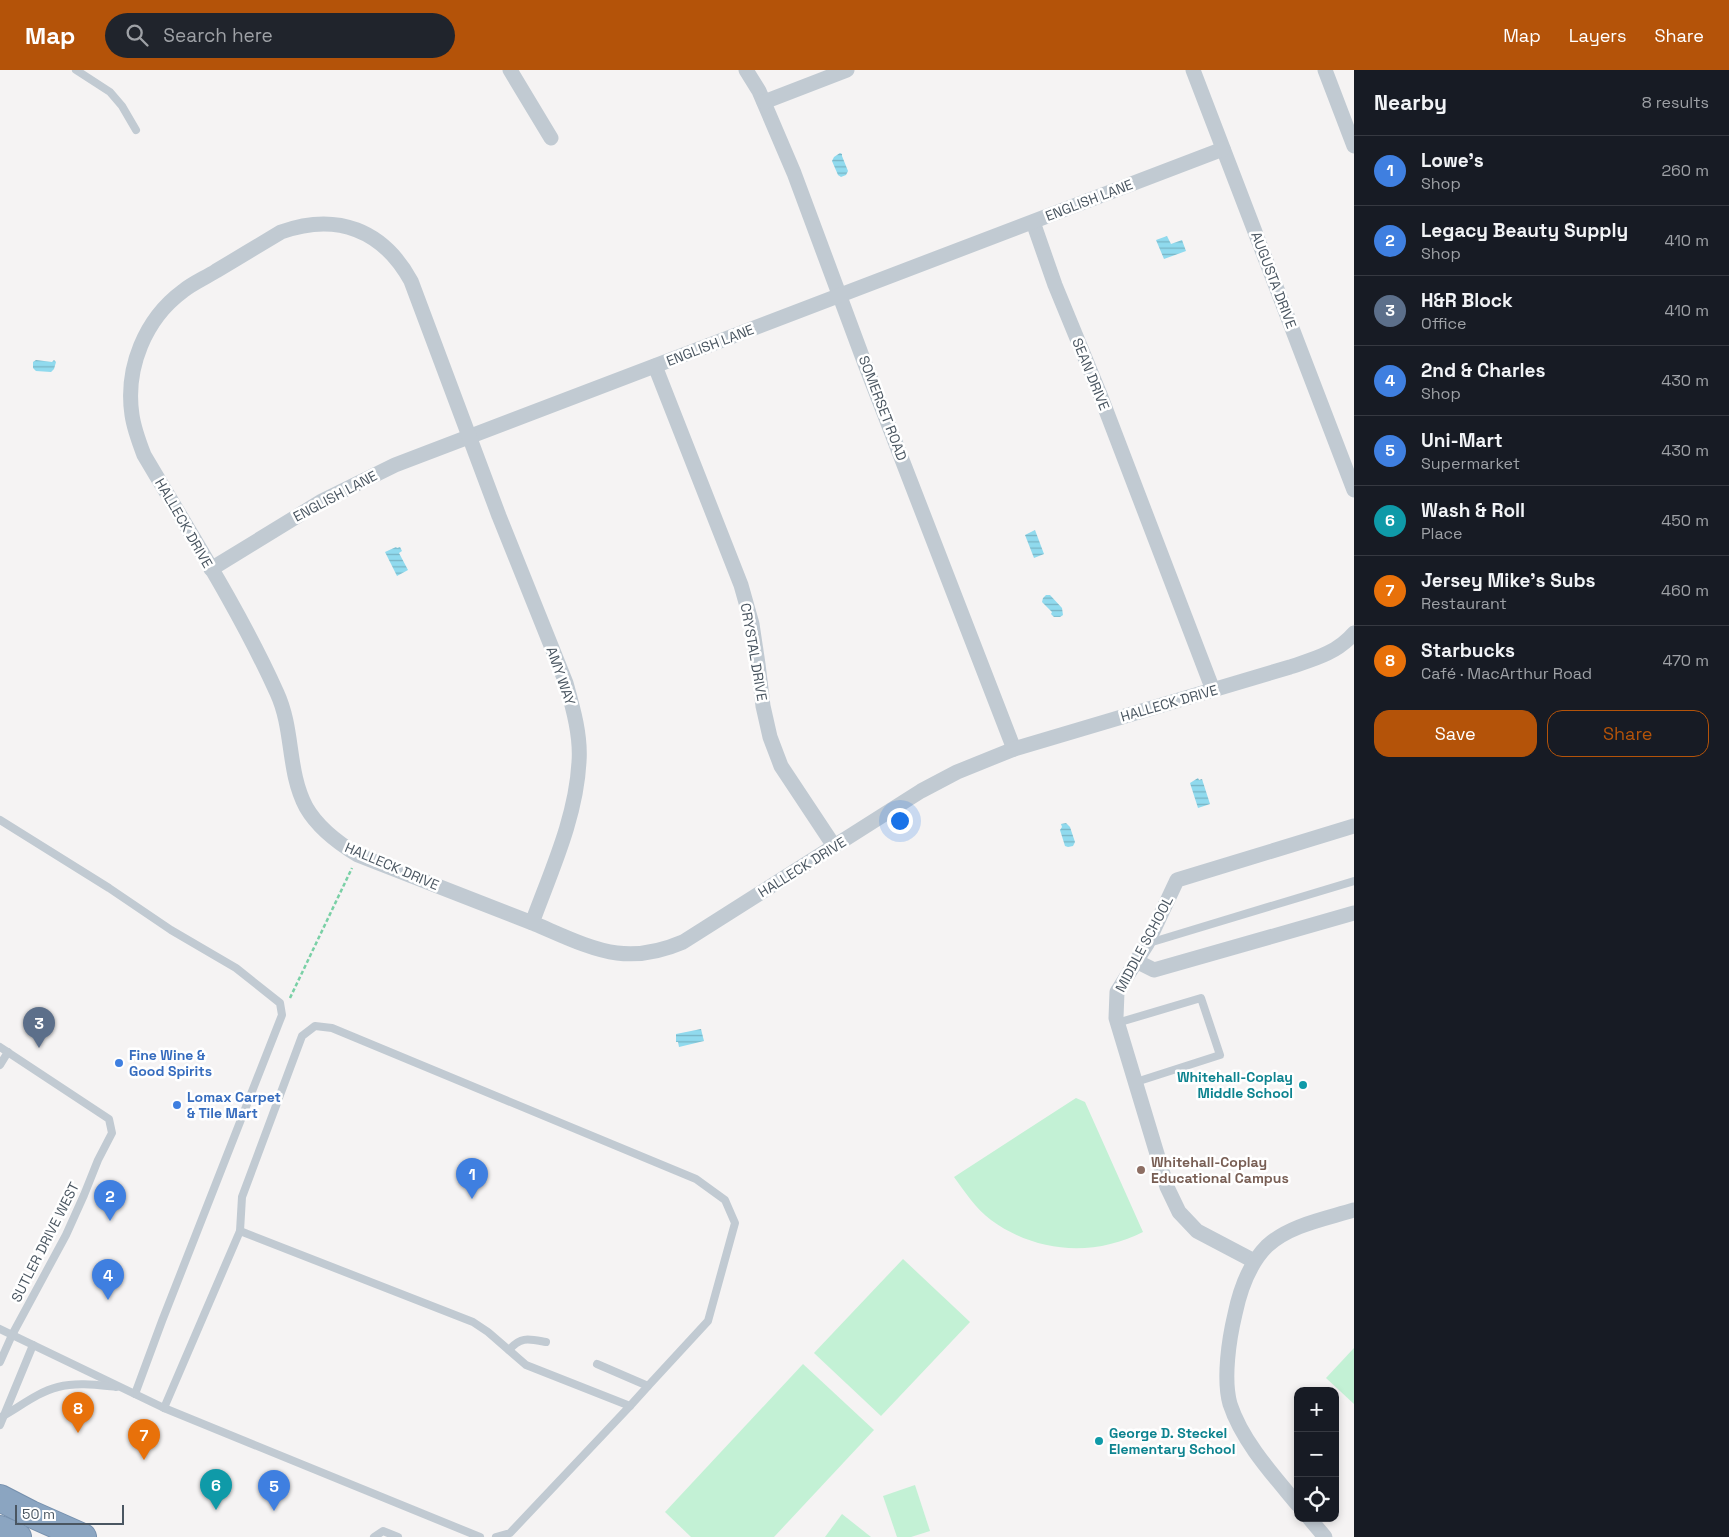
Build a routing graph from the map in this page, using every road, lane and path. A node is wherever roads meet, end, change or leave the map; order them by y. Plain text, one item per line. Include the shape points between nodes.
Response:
1 (76, 70) edge
2 (510, 70) edge
3 (746, 70) edge
4 (847, 70) edge
5 (1192, 70) edge
6 (1326, 70) edge
7 (764, 102) junction
8 (1348, 110) edge
9 (136, 130) dead end
10 (551, 138) dead end
11 (1354, 146) edge
12 (1223, 149) junction
13 (1033, 222) junction
14 (840, 296) junction
15 (655, 366) junction
16 (470, 437) junction
17 (1354, 490) edge
18 (211, 569) junction
19 (1354, 633) edge
20 (1213, 690) junction
21 (1014, 749) junction
22 (0, 820) edge
23 (1354, 826) edge
24 (834, 846) junction
25 (358, 855) junction
26 (1354, 881) edge
27 (1354, 913) edge
28 (532, 923) junction
29 (1147, 944) junction
30 (1136, 961) junction
31 (282, 1015) junction
32 (1117, 1023) junction
33 (0, 1047) edge
34 (8, 1052) junction
35 (0, 1065) edge
36 (1136, 1082) junction
37 (1354, 1210) edge
38 (240, 1231) junction
39 (1254, 1261) junction
40 (0, 1329) edge
41 (12, 1335) junction
42 (546, 1342) dead end
43 (33, 1345) junction
44 (509, 1350) junction
45 (0, 1362) edge
46 (597, 1364) dead end
47 (648, 1386) junction
48 (122, 1388) junction
49 (135, 1394) junction
50 (630, 1406) junction
51 (164, 1408) junction
52 (4, 1416) junction
53 (0, 1425) edge
54 (0, 1498) edge
55 (1294, 1499) edge
56 (1312, 1522) edge
57 (83, 1537) edge
58 (374, 1537) edge
59 (398, 1537) edge
60 (480, 1537) edge
61 (496, 1537) edge
62 (1325, 1537) edge

1 - 9 lane via 110,92
2 - 10 street
3 - 7 street, SOMERSET ROAD
4 - 7 street
5 - 12 street, AUGUSTA DRIVE
6 - 8 street
7 - 14 street, SOMERSET ROAD
8 - 11 street
12 - 13 street, ENGLISH LANE
12 - 17 street, AUGUSTA DRIVE
13 - 14 street, ENGLISH LANE
13 - 20 street, SEAN DRIVE
14 - 15 street, ENGLISH LANE
14 - 21 street, SOMERSET ROAD
15 - 16 street, ENGLISH LANE
15 - 24 street, CRYSTAL DRIVE via 741,585 752,624 763,706 781,766
16 - 18 street, ENGLISH LANE via 358,482
16 - 18 street, HALLECK DRIVE via 412,281 392,253 352,228 314,224 281,232 183,291 166,306 152,324 135,361 132,416 144,455
16 - 28 street, AMY WAY via 566,683 578,744 575,794 567,827
18 - 25 street, HALLECK DRIVE via 278,695 291,744 293,772 307,808 321,827
19 - 20 street, HALLECK DRIVE via 1328,654
20 - 21 street, HALLECK DRIVE
21 - 24 street, HALLECK DRIVE via 921,791
22 - 31 lane via 236,968 280,1003
23 - 29 street, MIDDLE SCHOOL via 1177,880
24 - 28 street, HALLECK DRIVE via 683,942 655,952 636,954 602,950
25 - 28 street, HALLECK DRIVE
25 - 31 path
26 - 29 lane
27 - 30 street via 1154,970
29 - 30 street, MIDDLE SCHOOL
30 - 32 street, MIDDLE SCHOOL via 1117,992
31 - 49 lane
32 - 36 street, MIDDLE SCHOOL
32 - 36 lane via 1201,998 1220,1055
33 - 34 lane
34 - 35 lane
34 - 41 lane, SUTLER DRIVE WEST via 109,1119 112,1132 66,1235
36 - 39 street, MIDDLE SCHOOL via 1167,1187 1179,1212 1198,1231
37 - 39 street via 1296,1228 1268,1246
38 - 44 lane via 473,1322
38 - 47 lane via 242,1197 302,1036 315,1026 332,1028 696,1179 725,1200 735,1223 708,1321
38 - 51 lane
39 - 55 street via 1239,1295 1229,1338 1230,1402 1237,1421 1264,1464
40 - 41 lane
41 - 43 lane
41 - 45 lane, SUTLER DRIVE WEST
42 - 44 lane via 523,1340
43 - 48 lane
43 - 52 lane
44 - 50 lane via 526,1365
46 - 47 lane
47 - 50 lane
48 - 49 lane
48 - 52 lane via 81,1384 57,1387
49 - 51 lane
50 - 61 lane via 510,1533
51 - 60 lane
52 - 53 lane
54 - 57 highway
56 - 62 street
58 - 59 lane via 383,1532

